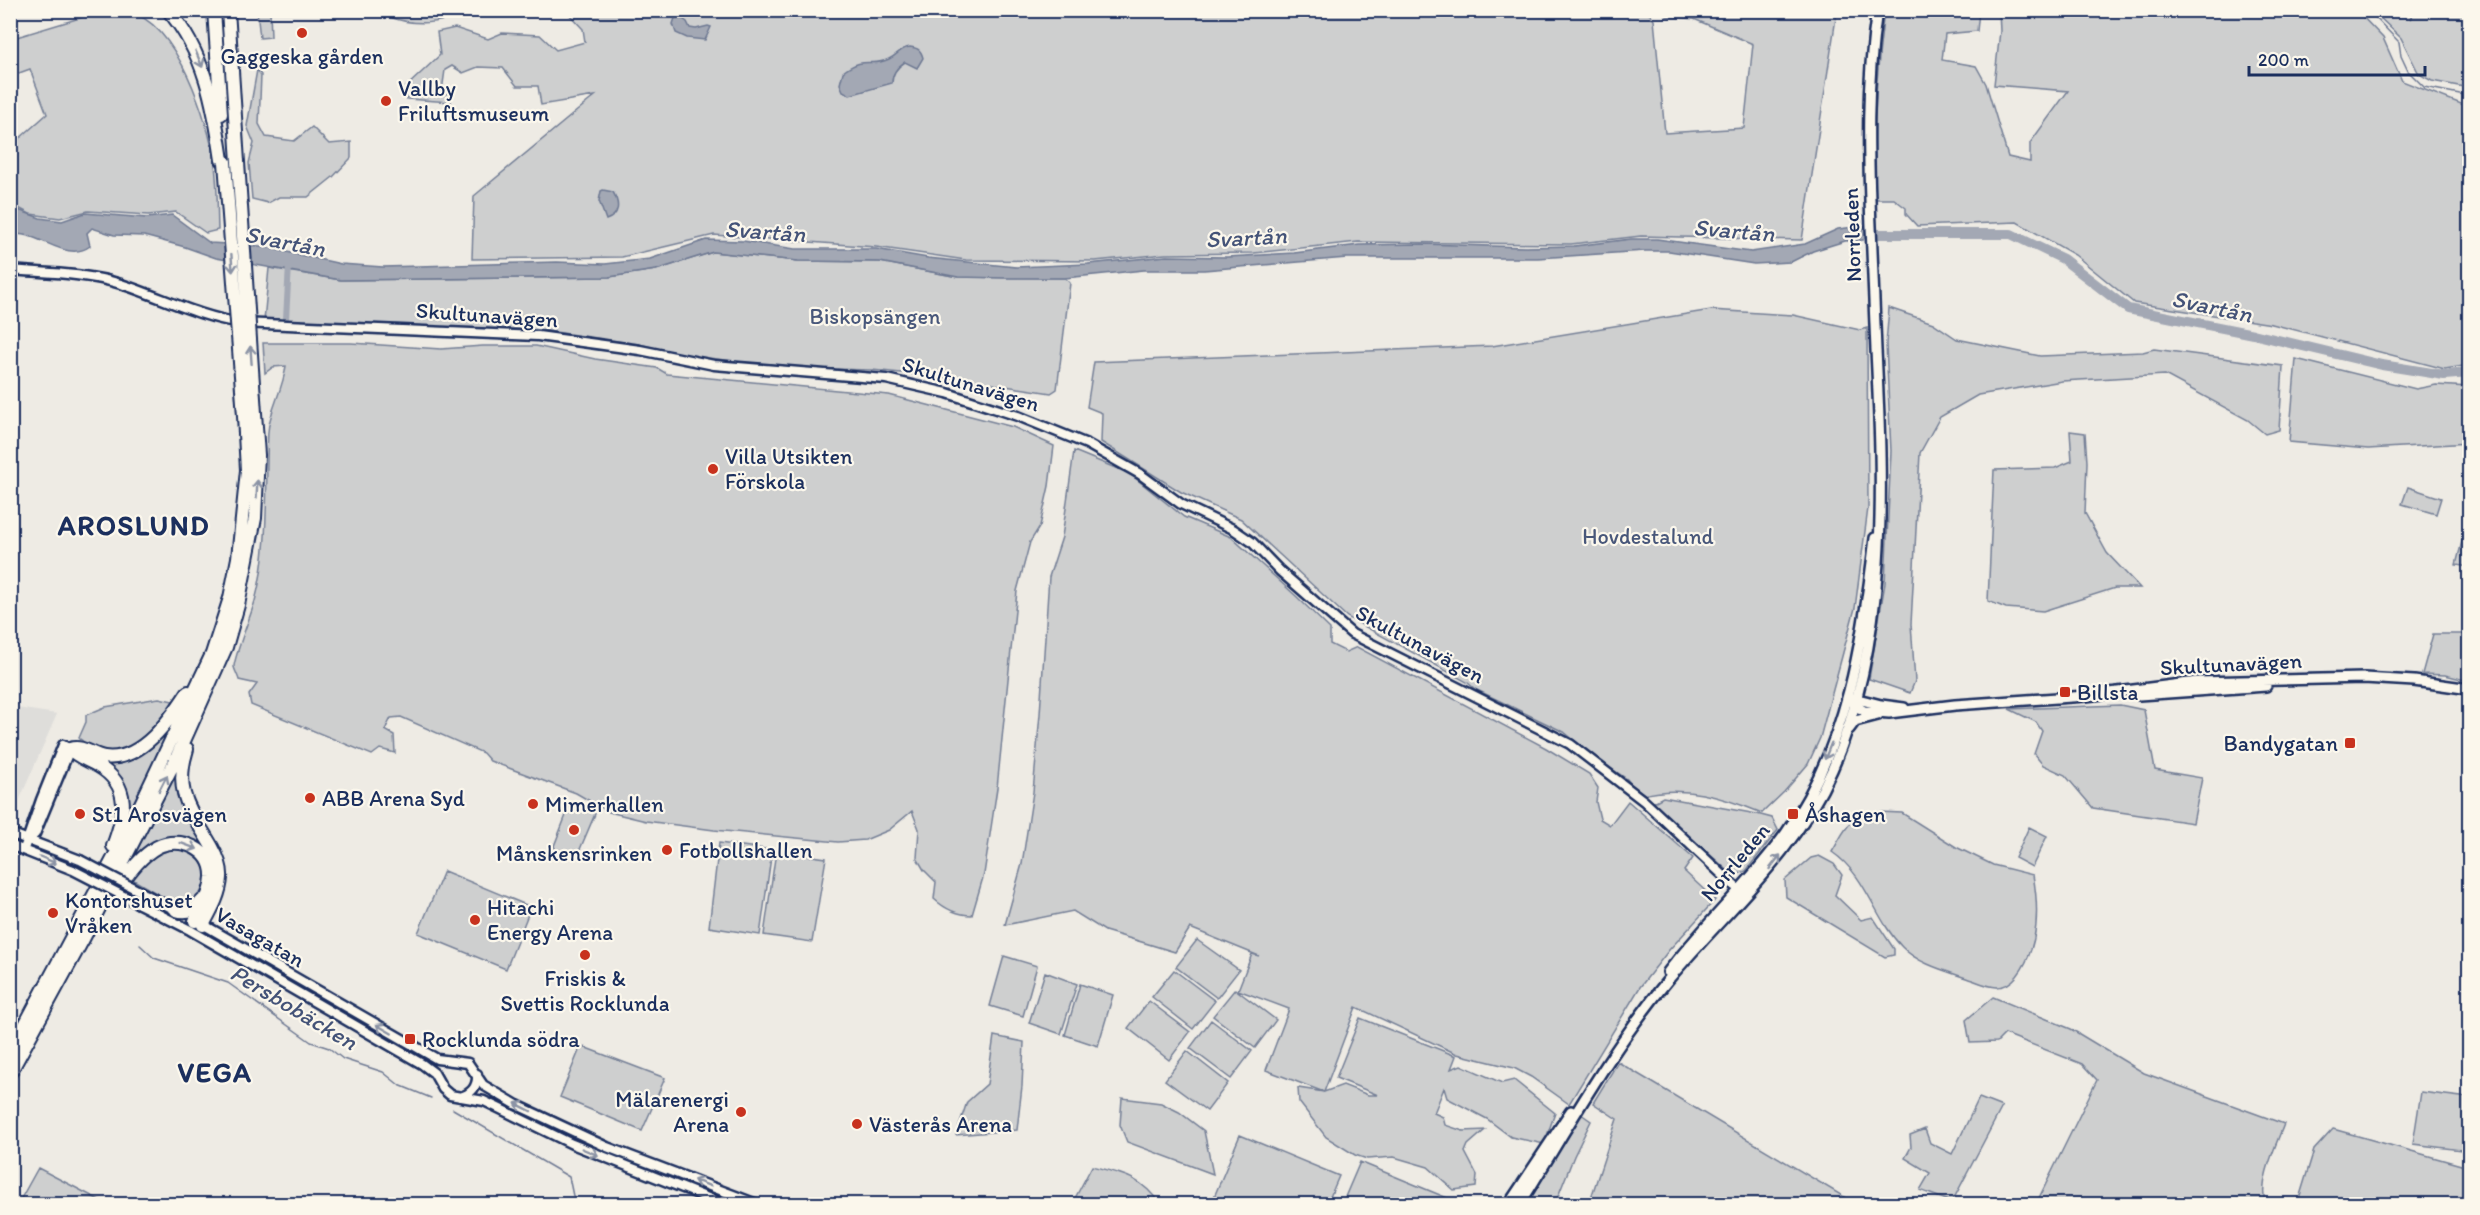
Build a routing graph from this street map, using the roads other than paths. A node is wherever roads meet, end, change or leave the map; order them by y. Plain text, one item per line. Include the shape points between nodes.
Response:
1 (168, 10) edge
2 (214, 10) edge
3 (228, 10) edge
4 (236, 10) edge
5 (1877, 10) edge
6 (231, 57) junction
7 (231, 162) junction
8 (10, 270) edge
9 (250, 414) junction
10 (2469, 689) edge
11 (1854, 697) junction
12 (198, 698) junction
13 (1916, 709) junction
14 (1889, 713) junction
15 (188, 716) junction
16 (1845, 734) junction
17 (66, 747) junction
18 (37, 820) junction
19 (11, 833) edge
20 (28, 840) junction
21 (10, 844) edge
22 (24, 849) junction
23 (55, 850) junction
24 (95, 891) junction
25 (1741, 892) junction
26 (207, 898) junction
27 (98, 910) junction
28 (176, 910) junction
29 (200, 928) junction
30 (10, 1053) edge
31 (455, 1060) junction
32 (476, 1072) junction
33 (10, 1073) edge
34 (441, 1083) junction
35 (460, 1097) junction
36 (723, 1204) edge
37 (757, 1204) edge
38 (1509, 1204) edge
39 (1520, 1204) edge

1 -> 7 highway via 186,33 203,69 222,160
2 - 7 highway
3 - 6 highway
4 - 6 highway
5 - 11 main road, Norrleden via 1869,86 1868,152 1881,532 1867,645
6 - 7 highway
7 - 9 highway, bridge
8 - 25 street, Skultunavägen via 108,281 241,323 538,336 714,365 886,379 977,402 1087,444 1119,461 1181,504 1243,535 1352,634 1570,744 1644,801
9 - 12 highway via 241,540 230,598
12 -> 9 highway via 213,678 226,647 250,547 258,471
10 - 13 main road, Skultunavägen via 2414,681 2343,679 2197,682 2086,696
11 - 13 main road, Skultunavägen
11 - 14 main road, Skultunavägen via 1864,711
11 - 16 main road, Norrleden
11 -> 25 main road, Norrleden via 1804,804
12 - 15 highway
12 - 15 highway
13 - 14 main road, Skultunavägen
14 - 16 main road via 1855,721
15 - 17 highway via 129,753 105,757 77,746
15 - 24 highway
27 -> 15 highway
15 - 29 highway via 181,780 184,800 215,852 221,871 219,892
25 -> 16 main road, Norrleden via 1781,854 1810,810
17 - 18 street
17 - 24 highway via 111,776 123,797 121,822
18 - 19 street via 26,829
18 - 20 street via 35,834
18 - 23 street via 40,835
19 - 20 street, Vasagatan
20 - 22 street
20 - 23 street, Vasagatan
21 - 22 street, Vasagatan
22 -> 29 street, Vasagatan, bridge via 139,904
23 - 28 street, Vasagatan, bridge
24 - 30 highway
25 - 38 main road, Norrleden via 1679,958 1633,1016
25 - 39 main road, Norrleden via 1616,1049
27 -> 26 highway via 146,856 160,846 174,843 196,848 209,862 212,877
26 - 28 highway via 192,910
26 - 29 highway
27 - 33 highway
28 - 29 street, Vasagatan
31 -> 29 street, Vasagatan via 438,1059
29 - 34 street, Vasagatan via 422,1064
31 - 32 street via 468,1063
31 - 34 street via 443,1069
32 - 35 street via 474,1089
37 -> 32 street via 570,1131 491,1090
34 - 35 street via 447,1093
35 -> 36 street via 484,1101 572,1144

